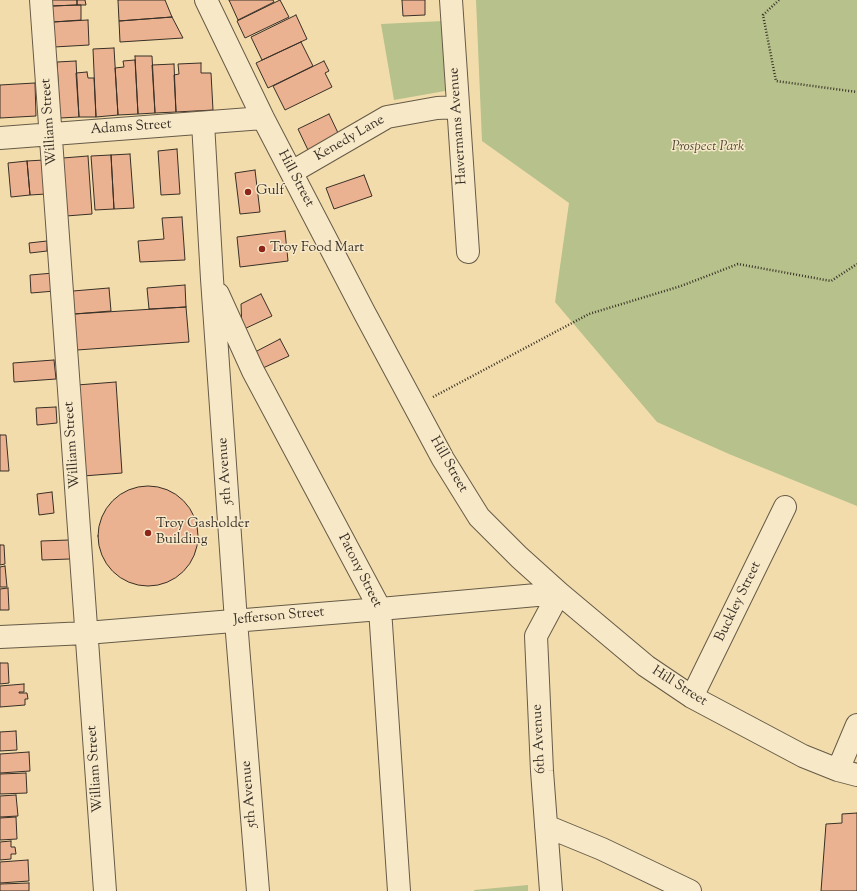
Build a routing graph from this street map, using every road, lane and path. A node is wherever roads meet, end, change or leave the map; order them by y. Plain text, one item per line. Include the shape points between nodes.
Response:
1 (41, 0) edge
2 (206, 0) edge
3 (451, 0) edge
4 (779, 0) edge
5 (857, 92) edge
6 (458, 107) junction
7 (263, 118) junction
8 (202, 123) junction
9 (50, 134) junction
10 (0, 138) edge
11 (292, 172) junction
12 (468, 252) dead end
13 (857, 264) edge
14 (212, 279) junction
15 (415, 407) junction
16 (785, 507) dead end
17 (559, 593) junction
18 (380, 609) junction
19 (236, 621) junction
20 (86, 633) junction
21 (0, 637) edge
22 (692, 697) junction
23 (857, 725) edge
24 (847, 773) edge
25 (546, 826) junction
26 (105, 891) edge
27 (258, 891) edge
28 (399, 891) edge
29 (551, 891) edge
30 (690, 891) edge

1 - 9 street, William Street
2 - 7 street, Hill Street
3 - 6 street, Havermans Avenue
4 - 5 path via 763,15 776,81
6 - 11 street, Kenedy Lane via 386,117
6 - 12 street, Havermans Avenue
7 - 8 street, Adams Street
7 - 11 street, Hill Street
8 - 9 street, Adams Street
8 - 14 street, 5th Avenue
9 - 10 street, Adams Street
9 - 20 street, William Street
11 - 15 street, Hill Street
13 - 15 path via 831,281 738,264 681,286 589,314
14 - 18 street, Patony Street via 253,371
14 - 19 street, 5th Avenue
15 - 17 street, Hill Street via 479,517 518,557
16 - 22 street, Buckley Street
17 - 18 street, Jefferson Street
17 - 22 street, Hill Street via 646,666
17 - 25 street, 6th Avenue via 536,636
18 - 19 street, Jefferson Street
18 - 28 street, Patony Street
19 - 20 street, Jefferson Street
19 - 27 street, 5th Avenue
20 - 21 street, Jefferson Street
20 - 26 street, William Street
22 - 24 street, Hill Street via 803,756
23 - 24 street
25 - 29 street, 6th Avenue
25 - 30 street

